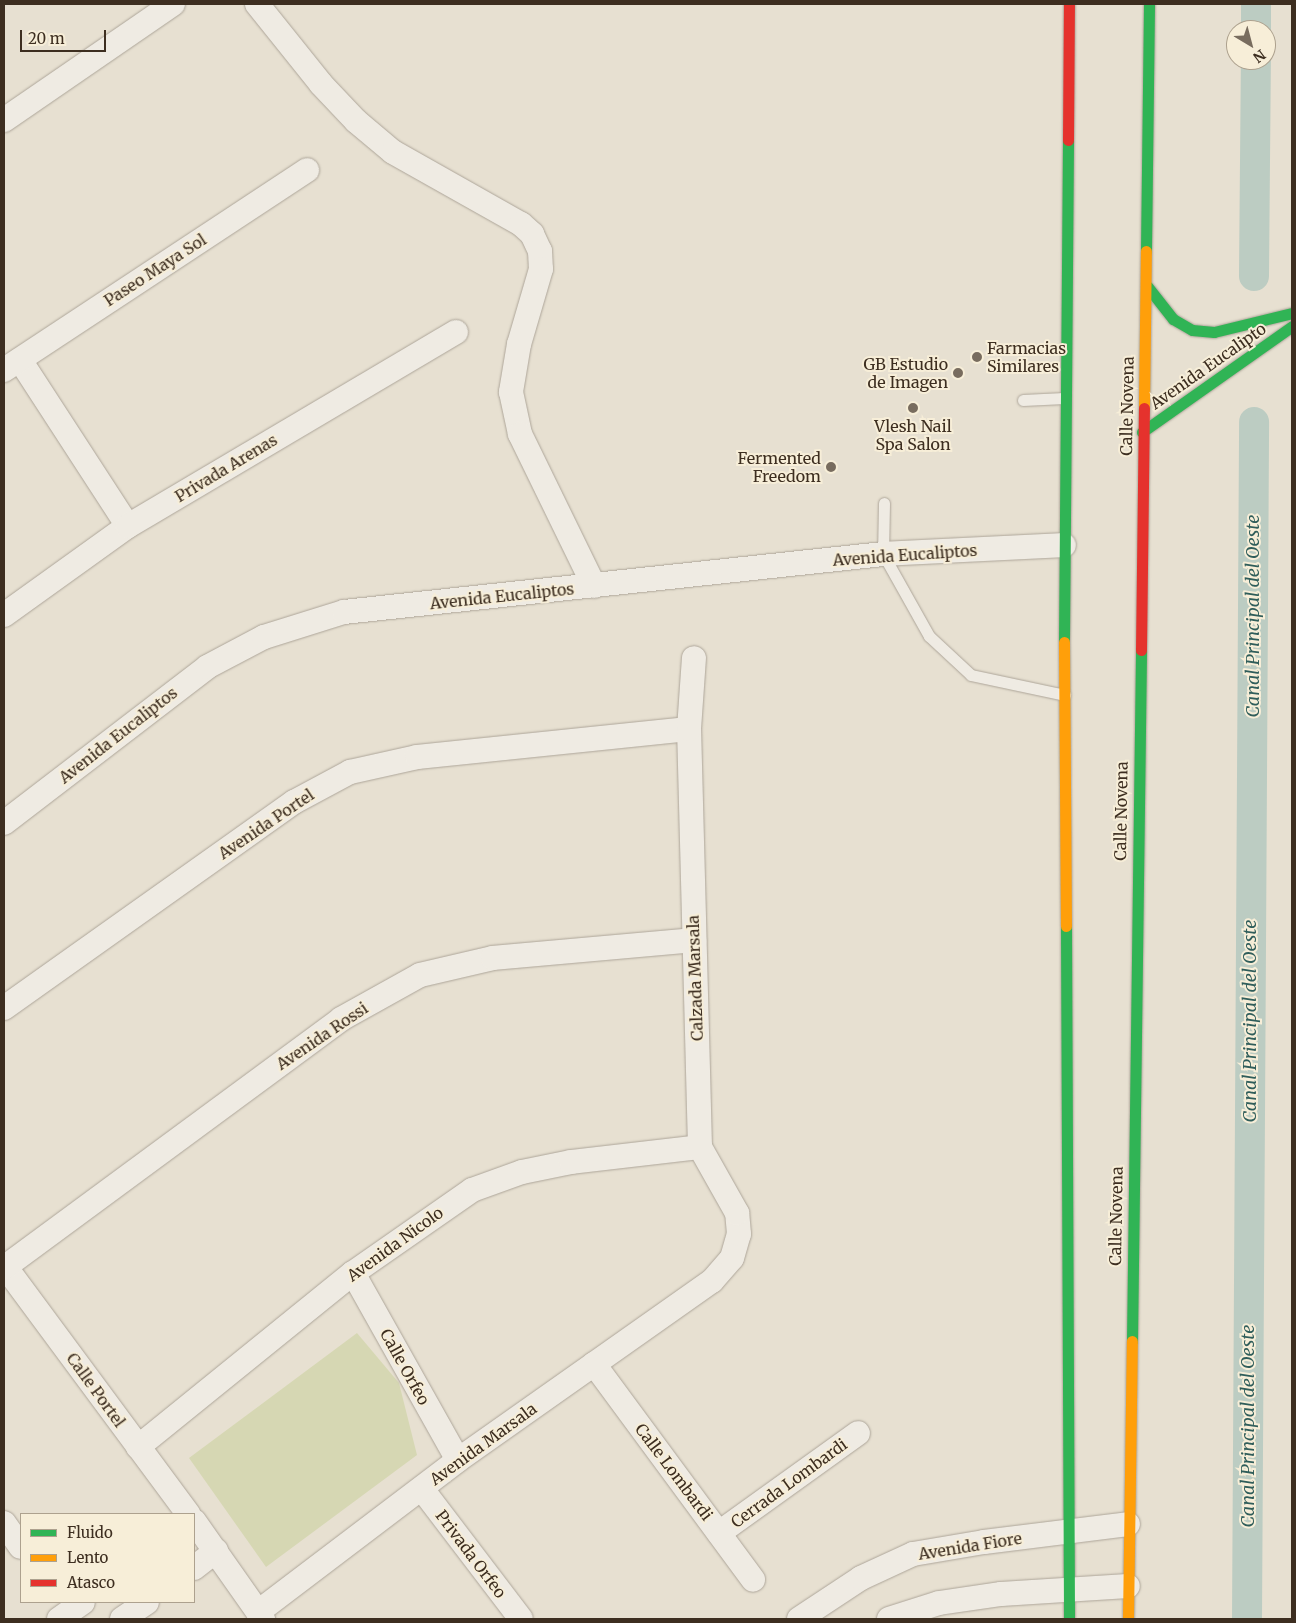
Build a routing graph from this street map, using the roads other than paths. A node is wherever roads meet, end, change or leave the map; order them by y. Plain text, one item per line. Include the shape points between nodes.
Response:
1 (173, 4) edge
2 (257, 4) edge
3 (1069, 4) edge
4 (1149, 4) edge
5 (4, 120) edge
6 (307, 170) dead end
7 (1146, 286) junction
8 (1292, 313) edge
9 (1292, 326) edge
10 (456, 332) dead end
11 (12, 365) edge
12 (1064, 398) junction
13 (1023, 400) dead end
14 (1142, 432) junction
15 (884, 503) dead end
16 (128, 526) junction
17 (1064, 545) junction
18 (883, 554) junction
19 (594, 586) junction
20 (4, 615) edge
21 (694, 658) dead end
22 (1064, 695) junction
23 (689, 729) junction
24 (4, 823) edge
25 (694, 940) junction
26 (4, 1008) edge
27 (700, 1147) junction
28 (4, 1266) edge
29 (353, 1273) junction
30 (712, 1281) joint
31 (594, 1364) junction
32 (858, 1433) dead end
33 (138, 1447) junction
34 (458, 1460) junction
35 (422, 1489) junction
36 (188, 1513) edge
37 (4, 1523) edge
38 (195, 1523) edge
39 (1128, 1524) junction
40 (720, 1533) junction
41 (1067, 1533) junction
42 (20, 1546) edge
43 (216, 1551) junction
44 (195, 1567) edge
45 (753, 1580) dead end
46 (1128, 1586) junction
47 (1069, 1589) junction
48 (145, 1603) edge
49 (260, 1615) edge
50 (122, 1619) edge
51 (521, 1619) edge
52 (799, 1619) edge
53 (888, 1619) edge
54 (1069, 1619) edge
55 (1128, 1619) edge

1 - 5 street
2 - 19 street via 321,84 356,121 394,152 521,224 532,234 540,251 541,269 519,344 511,392 520,434
3 - 12 main road
4 - 7 main road, Calle Novena
6 - 11 street, Paseo Maya Sol
7 - 8 main road via 1173,319 1192,330 1214,332
7 - 14 main road, Calle Novena
9 - 14 main road, Avenida Eucalipto
10 - 16 street, Privada Arenas
11 - 16 street
12 - 13 lane
12 - 17 main road
14 - 39 main road, Calle Novena
15 - 18 lane
16 - 20 street, Privada Arenas
17 - 18 street, Avenida Eucaliptos
17 - 22 main road
18 - 19 street, Avenida Eucaliptos
18 - 22 lane via 929,636 971,675
19 - 24 street, Avenida Eucaliptos via 344,612 264,637 207,667
21 - 23 street, Calzada Marsala
22 - 41 main road
23 - 25 street, Calzada Marsala
23 - 26 street, Avenida Portel via 417,757 350,772 294,802
25 - 27 street, Calzada Marsala
25 - 28 street, Avenida Rossi via 493,958 420,975 341,1019
27 - 29 street, Avenida Nicolo via 571,1162 522,1172 472,1190
27 - 30 street, Calzada Marsala via 737,1213 738,1234 732,1258
28 - 33 street, Calle Portel
29 - 33 street, Avenida Nicolo
29 - 34 street, Calle Orfeo
30 - 31 street, Avenida Marsala
31 - 34 street, Avenida Marsala
31 - 40 street, Calle Lombardi
32 - 40 street, Cerrada Lombardi
33 - 36 street, Calle Portel
34 - 35 street, Avenida Marsala
35 - 49 street, Avenida Marsala
35 - 51 street, Privada Orfeo
37 - 42 street
38 - 43 street, Calle Portel
39 - 41 street, Avenida Fiore
39 - 46 main road, Calle Novena
40 - 45 street, Calle Lombardi
41 - 47 main road
41 - 52 street, Avenida Fiore via 913,1554 861,1578
43 - 44 street
43 - 49 street, Calle Portel
46 - 47 street
46 - 55 main road, Calle Novena
47 - 53 street via 939,1603
47 - 54 main road
48 - 50 street

